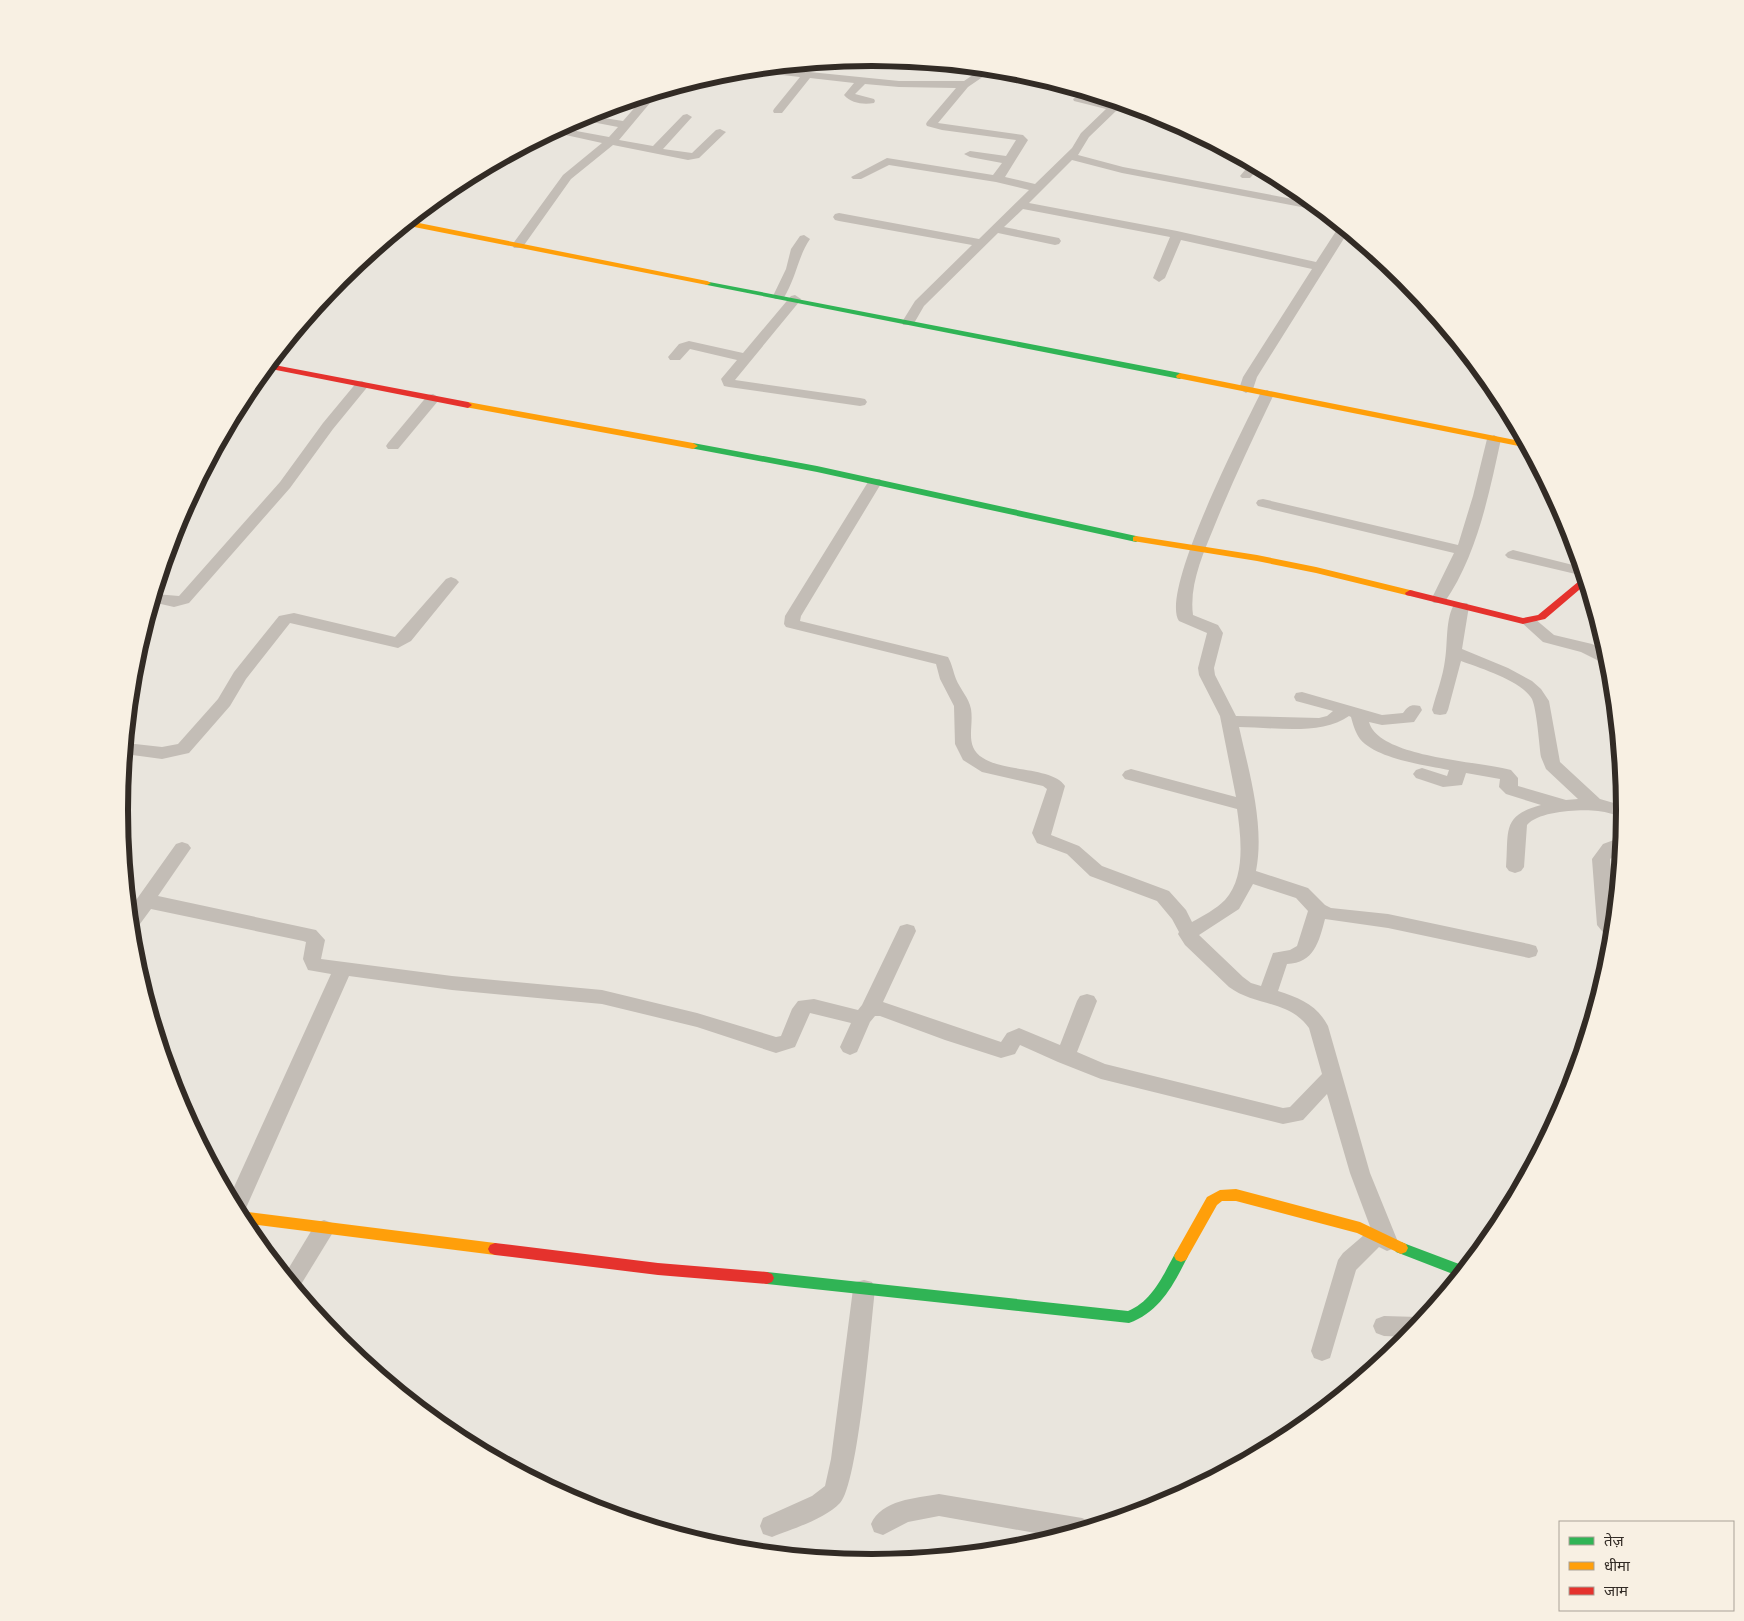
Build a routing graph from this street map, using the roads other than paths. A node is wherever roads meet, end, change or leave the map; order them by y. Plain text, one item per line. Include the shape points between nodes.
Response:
1 (785, 72) edge
2 (808, 74) junction
3 (979, 75) edge
4 (862, 80) junction
5 (964, 85) junction
6 (1078, 99) dead end
7 (870, 101) dead end
8 (644, 103) edge
9 (1102, 103) edge
10 (1107, 105) edge
11 (1112, 108) junction
12 (1117, 108) edge
13 (778, 111) dead end
14 (687, 118) dead end
15 (596, 120) edge
16 (626, 125) junction
17 (567, 132) edge
18 (720, 132) dead end
19 (611, 142) junction
20 (655, 151) junction
21 (1070, 156) junction
22 (1007, 160) junction
23 (1251, 170) edge
24 (959, 173) junction
25 (1246, 176) dead end
26 (858, 177) dead end
27 (998, 179) junction
28 (1037, 188) junction
29 (1020, 205) junction
30 (1304, 205) edge
31 (839, 216) dead end
32 (414, 224) edge
33 (996, 229) junction
34 (1341, 233) edge
35 (1177, 235) junction
36 (804, 239) dead end
37 (1055, 241) dead end
38 (982, 242) junction
39 (518, 245) junction
40 (1321, 267) junction
41 (1159, 278) dead end
42 (779, 296) junction
43 (795, 299) junction
44 (908, 322) junction
45 (675, 357) dead end
46 (746, 358) junction
47 (274, 367) edge
48 (362, 385) junction
49 (1246, 389) junction
50 (1267, 394) junction
51 (433, 398) junction
52 (860, 402) dead end
53 (1494, 439) junction
54 (1520, 444) edge
55 (392, 446) dead end
56 (875, 482) junction
57 (1263, 503) dead end
58 (1198, 548) junction
59 (1463, 551) junction
60 (1512, 555) dead end
61 (1577, 571) edge
62 (451, 582) dead end
63 (1581, 583) edge
64 (159, 599) edge
65 (1439, 600) junction
66 (1461, 606) junction
67 (1529, 622) junction
68 (1454, 652) junction
69 (1600, 654) edge
70 (1302, 697) dead end
71 (1414, 710) dead end
72 (1440, 710) dead end
73 (1353, 712) junction
74 (1229, 721) junction
75 (130, 750) edge
76 (1458, 767) junction
77 (1422, 774) dead end
78 (1132, 775) dead end
79 (1245, 805) junction
80 (1595, 805) junction
81 (1565, 806) junction
82 (1616, 810) edge
83 (1615, 845) edge
84 (182, 848) dead end
85 (1514, 867) dead end
86 (1247, 875) junction
87 (143, 904) junction
88 (1318, 910) junction
89 (135, 915) edge
90 (1607, 926) edge
91 (907, 931) dead end
92 (1187, 934) junction
93 (1528, 951) dead end
94 (343, 968) junction
95 (1267, 996) junction
96 (1087, 1001) dead end
97 (866, 1015) junction
98 (850, 1046) dead end
99 (1065, 1057) junction
100 (1332, 1076) junction
101 (238, 1201) edge
102 (251, 1221) edge
103 (324, 1229) junction
104 (1381, 1239) junction
105 (1457, 1270) edge
106 (294, 1279) edge
107 (864, 1289) junction
108 (1384, 1326) dead end
109 (1408, 1327) edge
110 (1322, 1351) dead end
111 (883, 1524) dead end
112 (772, 1526) dead end
113 (1069, 1528) edge

1 - 2 street
2 - 4 street
2 - 13 street
3 - 5 street
4 - 5 street
4 - 7 street via 850,96
5 - 22 street via 931,124 1019,137 1022,140
6 - 9 street
8 - 16 street
10 - 11 street
11 - 12 street
11 - 21 street
14 - 20 street
15 - 16 street
16 - 19 street
17 - 19 street
18 - 20 street via 692,157
19 - 20 street
19 - 39 street via 567,177
21 - 28 street
21 - 30 street via 1129,171
22 - 24 street via 973,149
22 - 27 street via 997,175
23 - 25 street
24 - 26 street via 887,160
24 - 27 street
27 - 28 street
28 - 29 street
29 - 33 street
29 - 35 street
31 - 38 street
32 - 39 street
33 - 37 street
33 - 38 street
34 - 40 street
35 - 40 street
35 - 41 street
36 - 42 street
38 - 44 street via 914,309
39 - 42 street
40 - 49 street via 1250,377
42 - 43 street
43 - 44 street
43 - 46 street
44 - 49 street
45 - 46 street via 689,346
46 - 52 street via 728,379 729,383
47 - 48 street
48 - 51 street
48 - 64 street via 285,485 184,600
49 - 50 street
50 - 53 street
50 - 58 street
51 - 55 street
51 - 56 street via 721,450
53 - 54 street
53 - 59 street via 1480,502
56 - 58 street via 1082,529
56 - 92 street via 793,616 792,624 942,660 947,679 963,709 964,746 968,755 983,767 1048,780 1056,786 1041,836 1073,850 1096,871 1164,896 1179,915
57 - 59 street
58 - 65 street via 1307,568
58 - 74 street via 1182,612 1185,618 1215,630 1206,668
59 - 65 street
60 - 61 street
62 - 75 street via 398,643 294,618 285,619 240,676 224,702 183,750 162,753
63 - 67 street
65 - 66 street
66 - 67 street
66 - 68 street
67 - 69 street via 1549,639
68 - 72 street
68 - 80 street via 1515,678 1538,694 1552,765
70 - 73 street
71 - 73 street via 1408,718 1401,720 1382,720
73 - 74 street via 1319,723
73 - 76 street via 1366,735 1379,746
74 - 79 street
76 - 77 street via 1453,782
76 - 81 street via 1505,774 1512,790
78 - 79 street
79 - 86 street via 1250,855
80 - 81 street
80 - 82 street
81 - 85 street via 1534,813 1520,820
83 - 90 street via 1604,852 1601,859
84 - 87 street
86 - 88 street via 1302,894
86 - 92 street via 1246,885 1232,904
87 - 89 street
87 - 94 street via 162,903 309,935 316,940 312,959 315,965
88 - 93 street via 1338,916 1388,921
88 - 95 street via 1309,943 1301,954 1280,958
91 - 97 street
92 - 95 street via 1244,988
94 - 97 street via 452,983 602,996 697,1020 776,1046 788,1042 805,1006
94 - 101 street
95 - 100 street via 1303,1008 1311,1015 1318,1026
96 - 99 street
97 - 98 street
97 - 99 street via 881,1009 1001,1050 1008,1049 1014,1038 1019,1036
99 - 100 street via 1101,1071 1283,1116 1296,1114
100 - 104 street
102 - 103 street
103 - 106 street
103 - 107 street
104 - 105 street
104 - 107 street via 1347,1224 1236,1195 1223,1195 1212,1201 1157,1298 1139,1314 1129,1317
104 - 110 street via 1346,1267
107 - 112 street via 837,1487 821,1504
108 - 109 street
111 - 113 street via 904,1511 939,1505

